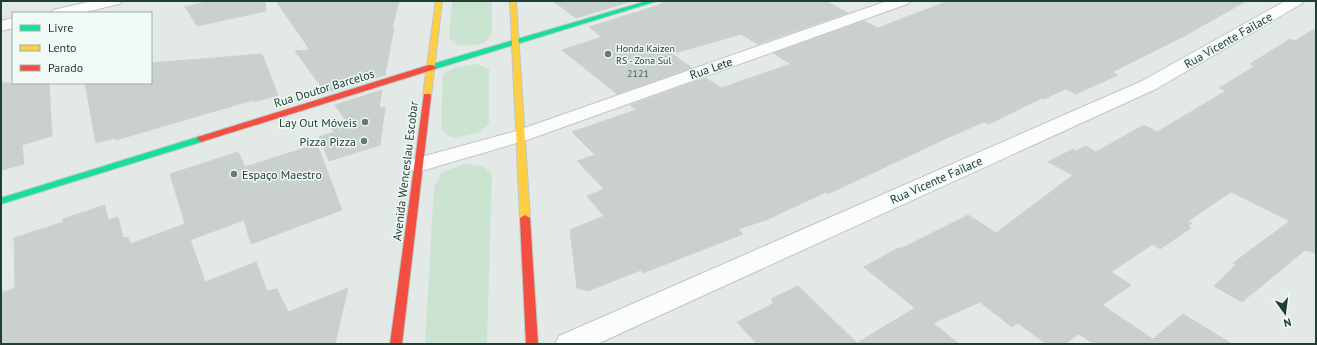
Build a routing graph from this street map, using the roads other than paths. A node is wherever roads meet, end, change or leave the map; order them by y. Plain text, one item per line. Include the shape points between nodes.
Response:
1 (114, 1) edge
2 (439, 1) edge
3 (513, 1) edge
4 (654, 1) edge
5 (902, 1) edge
6 (1296, 1) edge
7 (64, 12) edge
8 (12, 23) edge
9 (1, 26) edge
10 (515, 44) junction
11 (430, 68) junction
12 (520, 136) junction
13 (418, 165) junction
14 (1, 201) edge
15 (396, 344) edge
16 (532, 344) edge
17 (569, 344) edge

1 - 7 street
2 - 11 main road, Avenida Wenceslau Escobar
3 - 10 main road
4 - 10 main road, Rua Doutor Barcelos
5 - 12 street, Rua Lete
6 - 17 street, Rua Vicente Failace via 1149,85
8 - 9 street
10 - 11 main road, Rua Doutor Barcelos
10 - 12 main road
11 - 13 main road, Avenida Wenceslau Escobar
11 - 14 main road, Rua Doutor Barcelos
12 - 13 street, Rua Lete
12 - 16 main road
13 - 15 main road, Avenida Wenceslau Escobar

